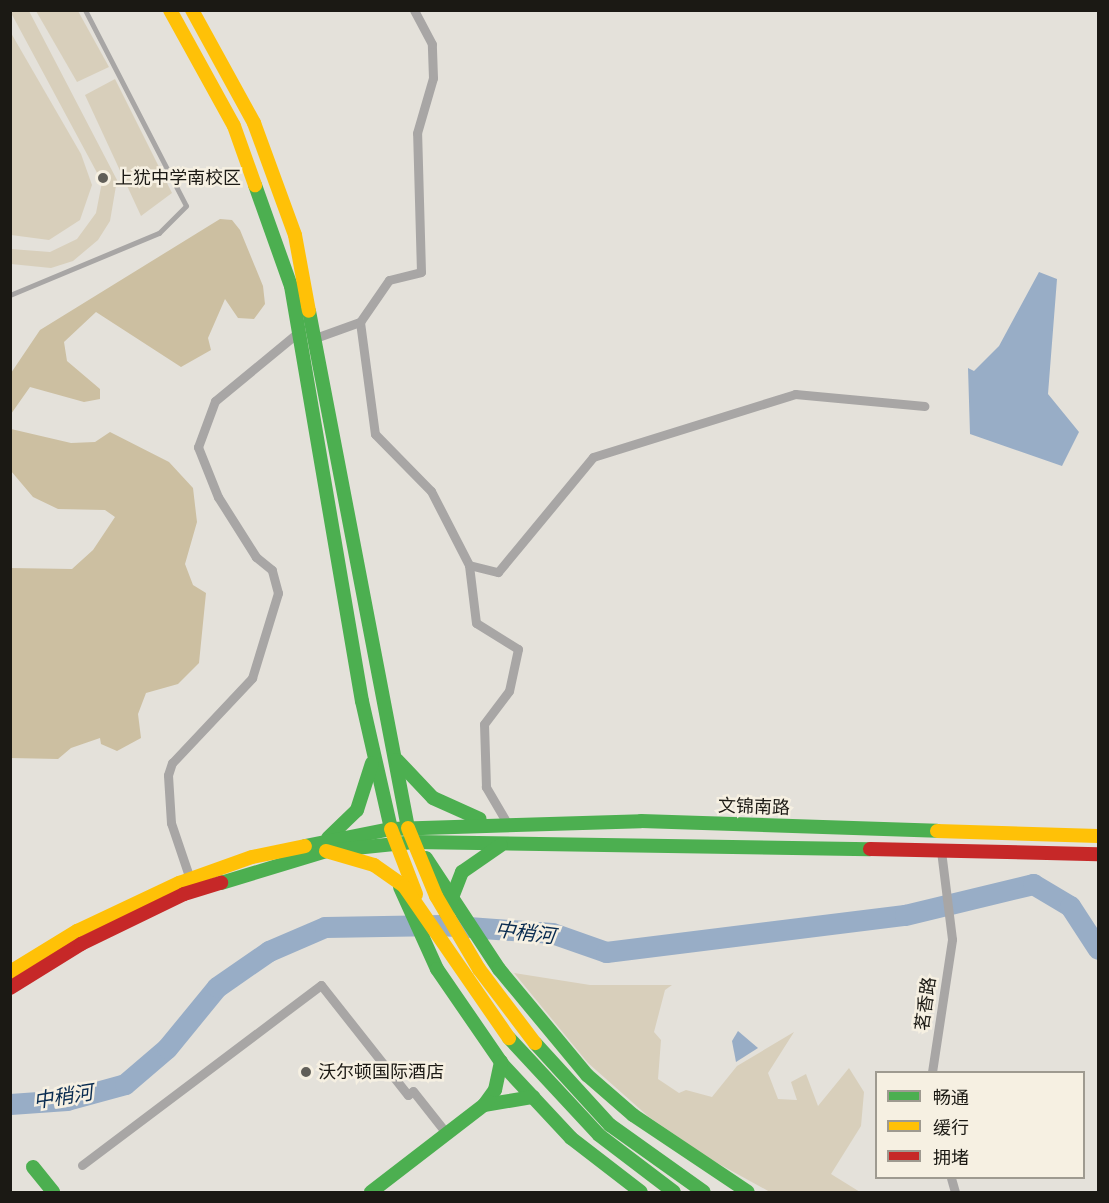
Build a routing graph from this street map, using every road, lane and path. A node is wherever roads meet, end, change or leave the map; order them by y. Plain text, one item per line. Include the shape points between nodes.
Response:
1 (85, 10) edge
2 (170, 10) edge
3 (192, 10) edge
4 (414, 10) edge
5 (10, 295) edge
6 (360, 322) junction
7 (302, 329) junction
8 (318, 337) junction
9 (924, 406) dead end
10 (469, 565) junction
11 (373, 748) junction
12 (392, 752) junction
13 (507, 822) junction
14 (408, 828) junction
15 (391, 829) junction
16 (1098, 836) edge
17 (525, 841) junction
18 (414, 842) junction
19 (397, 843) junction
20 (325, 846) junction
21 (941, 851) junction
22 (1098, 854) edge
23 (190, 879) junction
24 (400, 889) junction
25 (452, 894) junction
26 (420, 904) junction
27 (446, 913) junction
28 (10, 972) edge
29 (10, 988) edge
30 (501, 1062) junction
31 (932, 1071) edge
32 (533, 1097) junction
33 (484, 1105) junction
34 (447, 1134) junction
35 (82, 1165) dead end
36 (33, 1167) dead end
37 (52, 1192) edge
38 (371, 1192) edge
39 (641, 1192) edge
40 (674, 1192) edge
41 (704, 1192) edge
42 (748, 1192) edge

1 - 5 lane via 186,206 159,233
2 - 7 main road via 207,70 259,185
3 - 8 main road via 254,123 295,235
4 - 6 street via 432,44 433,78 417,133 421,272 389,280
6 - 8 street
6 - 10 street via 375,434 431,490
7 - 11 main road
7 - 23 street via 215,401 198,447 218,497 256,557 272,570 278,593 252,678 172,763 168,775 171,823
8 - 12 main road
9 - 10 street via 795,393 593,458 498,572
10 - 13 street via 476,623 518,649 509,691 484,724 486,787
11 - 15 main road
11 - 20 main road via 363,799
12 - 13 main road via 421,788 447,806
12 - 14 main road
13 - 14 main road, 文锦南路
13 - 16 main road, 文锦南路 via 641,821
14 - 15 main road, 文锦南路
14 - 18 main road
15 - 19 main road
15 - 20 main road, 文锦南路
17 - 18 main road, 文锦南路
17 - 21 main road, 文锦南路
17 - 25 main road via 477,857
18 - 19 main road, 文锦南路
18 - 25 main road
18 - 27 main road
19 - 20 main road, 文锦南路
19 - 24 main road
19 - 26 main road
20 - 23 main road
20 - 24 main road via 362,860
20 - 29 main road via 184,894 81,944
21 - 22 main road, 文锦南路
21 - 31 street, 茗香路 via 952,939
23 - 28 main road via 77,931
24 - 26 main road
24 - 30 main road via 437,969
25 - 27 main road
25 - 42 main road via 499,969 587,1075 625,1108
26 - 40 main road via 457,969 550,1088 599,1135
27 - 41 main road via 479,969 559,1076 610,1125
30 - 32 main road
30 - 33 main road via 498,1081
32 - 33 main road
32 - 39 main road via 587,1151
33 - 34 main road
34 - 35 street via 413,1091 408,1095 321,985
34 - 38 main road
36 - 37 main road

